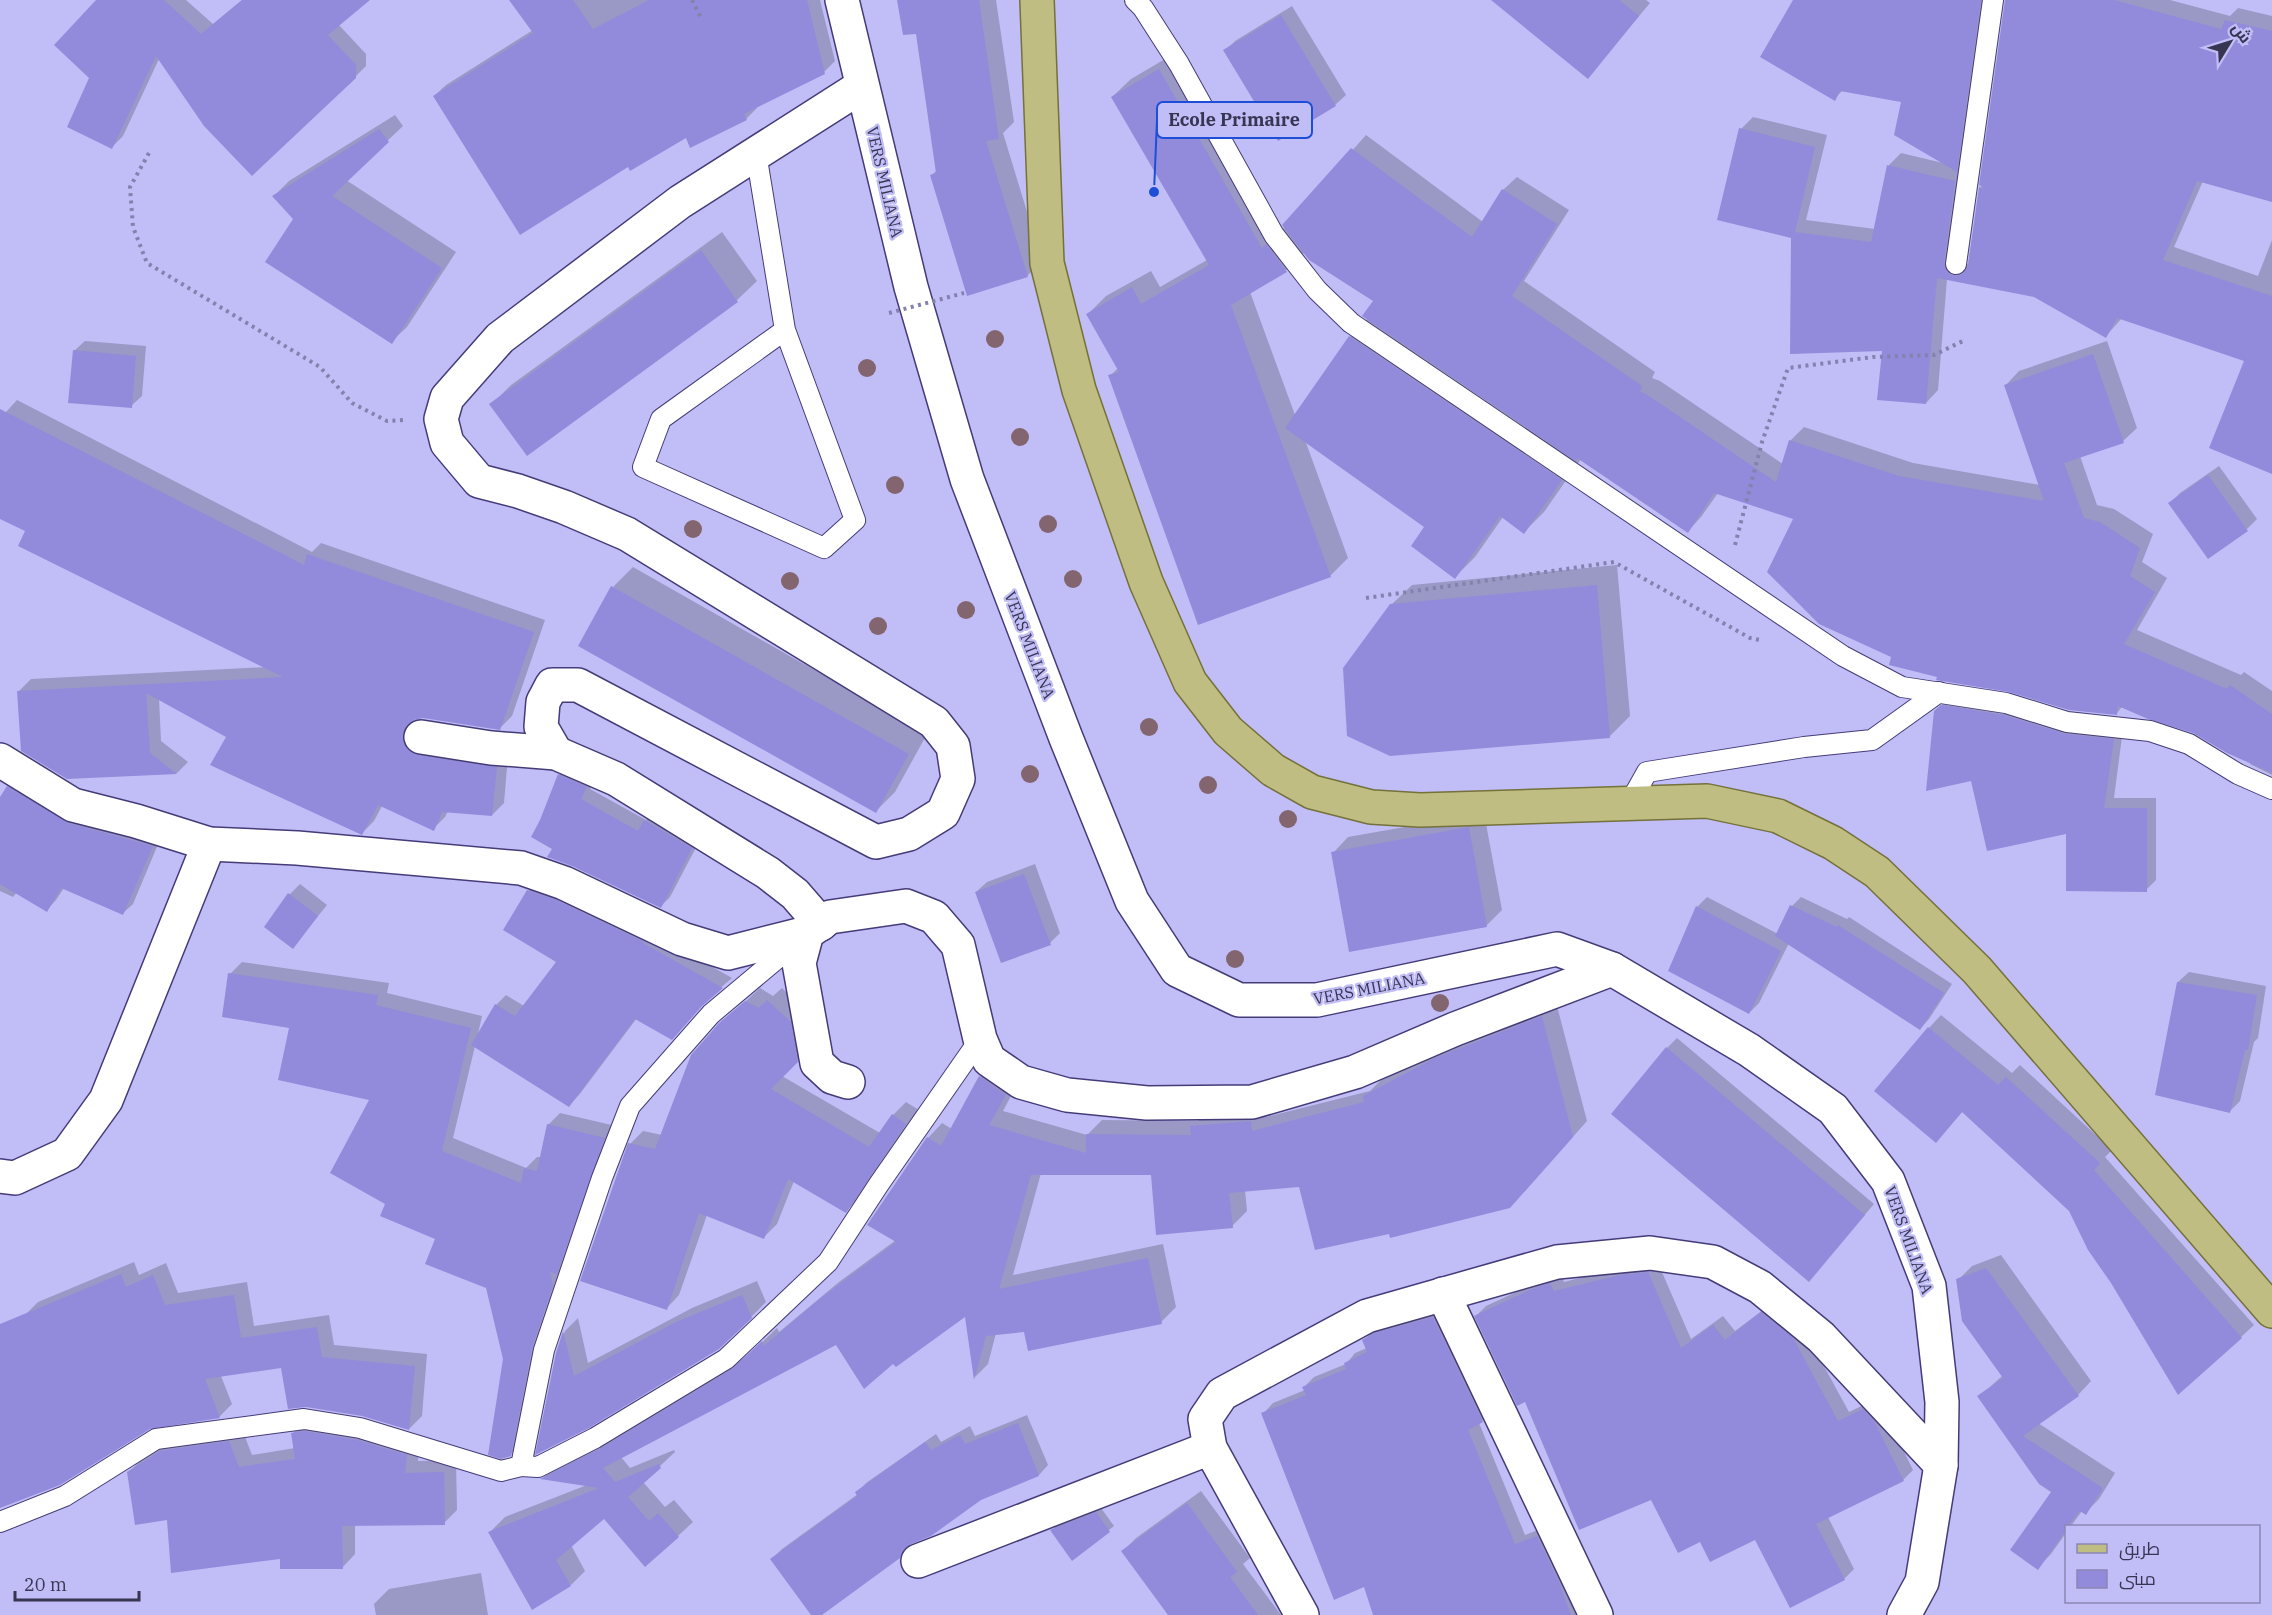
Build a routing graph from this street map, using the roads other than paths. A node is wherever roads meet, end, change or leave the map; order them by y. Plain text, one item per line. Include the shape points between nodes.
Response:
1 (842, 0) edge
2 (1037, 0) edge
3 (1135, 0) edge
4 (1993, 0) edge
5 (862, 86) junction
6 (756, 153) junction
7 (1956, 264) dead end
8 (785, 330) junction
9 (1939, 692) junction
10 (422, 737) dead end
11 (556, 753) junction
12 (0, 760) edge
13 (2272, 789) edge
14 (1629, 804) junction
15 (209, 844) junction
16 (814, 929) junction
17 (1612, 969) junction
18 (980, 1039) junction
19 (848, 1082) dead end
20 (0, 1176) edge
21 (1443, 1294) junction
22 (2272, 1311) edge
23 (1210, 1448) junction
24 (521, 1466) junction
25 (1941, 1466) junction
26 (0, 1521) edge
27 (918, 1561) dead end
28 (1302, 1615) edge
29 (1596, 1615) edge
30 (1904, 1615) edge

1 - 5 street, VERS MILIANA
2 - 14 main road via 1047,263 1079,390 1146,582 1190,682 1228,731 1273,770 1312,792 1371,807 1420,810
3 - 9 lane via 1179,64 1275,235 1317,290 1352,323 1843,656 1902,687
4 - 7 lane
5 - 6 street
5 - 17 street, VERS MILIANA via 911,287 967,479 1132,901 1177,970 1239,1000 1317,1000 1557,949
6 - 8 lane
6 - 11 street via 680,202 500,338 447,398 441,419 447,443 479,481 564,507 627,534 934,722 953,746 958,779 943,813 909,834 876,842 578,685 552,685 543,702 541,727
8 - 8 lane via 855,520 824,548 644,467 661,419
9 - 13 lane via 2006,703 2067,722 2150,731 2189,744 2238,774
9 - 14 lane via 1872,740 1647,772
10 - 11 street
11 - 16 street via 616,779 768,873 795,894
12 - 15 street via 73,805
14 - 22 main road via 1707,801 1778,816 1833,843 1877,872 1977,970
15 - 16 street via 521,868 564,883 682,939 728,953
15 - 20 street via 106,1100 67,1154 15,1178
16 - 18 street via 830,917 906,906 934,917 958,945
16 - 19 street via 799,963 817,1063 832,1077
16 - 24 lane via 711,1014 630,1106 544,1350
17 - 18 street via 1355,1072 1252,1102 1147,1103 1067,1095 1021,1082 989,1060
17 - 25 street, VERS MILIANA via 1749,1050 1833,1109 1888,1181 1929,1286 1942,1402
18 - 24 lane via 828,1262 726,1359 595,1438 538,1467
21 - 23 street via 1367,1316 1222,1394 1205,1419
21 - 25 street via 1557,1262 1650,1253 1713,1262 1760,1287 1821,1337
21 - 29 street
23 - 27 street
23 - 28 street
24 - 26 lane via 501,1471 360,1428 304,1419 156,1439 65,1496
25 - 30 street, VERS MILIANA via 1922,1582

